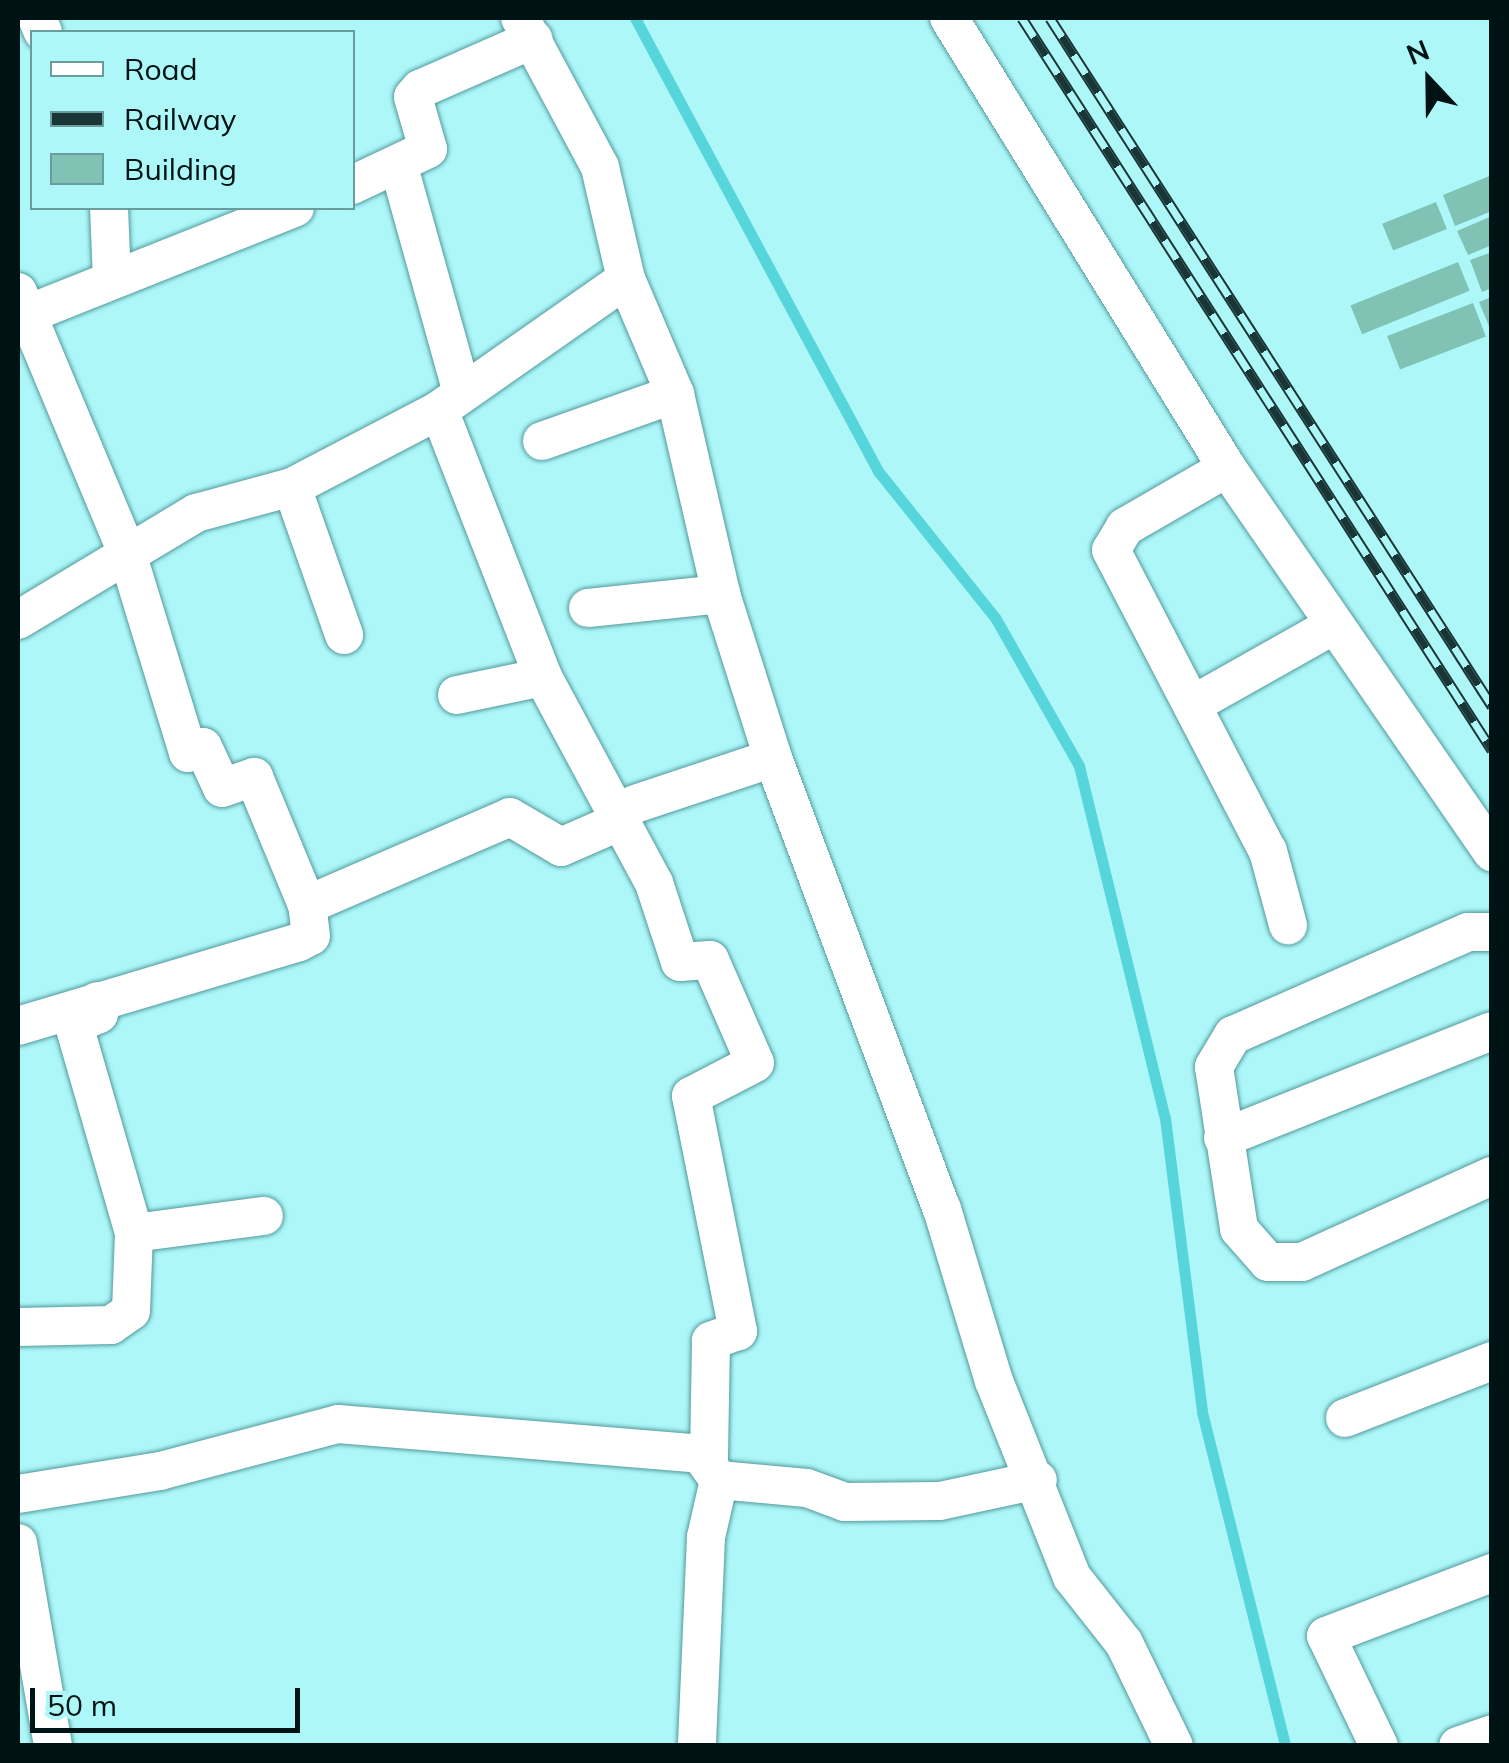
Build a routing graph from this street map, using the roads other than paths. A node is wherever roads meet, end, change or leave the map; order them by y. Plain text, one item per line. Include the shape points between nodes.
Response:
1 (949, 18) edge
2 (527, 28) edge
3 (399, 167) junction
4 (355, 184) edge
5 (109, 210) edge
6 (291, 210) edge
7 (112, 279) junction
8 (626, 279) junction
9 (25, 302) edge
10 (675, 394) junction
11 (450, 401) junction
12 (542, 441) dead end
13 (1227, 468) junction
14 (292, 487) junction
15 (127, 553) junction
16 (722, 594) junction
17 (588, 608) dead end
18 (18, 620) edge
19 (1334, 625) junction
20 (344, 635) dead end
21 (542, 677) junction
22 (457, 696) dead end
23 (1192, 705) junction
24 (774, 758) junction
25 (625, 814) junction
26 (1492, 852) edge
27 (307, 905) junction
28 (1288, 925) dead end
29 (1492, 932) edge
30 (96, 996) junction
31 (18, 1026) edge
32 (1492, 1031) edge
33 (1223, 1138) junction
34 (1492, 1176) edge
35 (264, 1216) dead end
36 (134, 1234) junction
37 (18, 1326) edge
38 (1492, 1362) edge
39 (1344, 1418) dead end
40 (714, 1469) junction
41 (1038, 1480) junction
42 (18, 1494) edge
43 (18, 1542) edge
44 (1492, 1572) edge
45 (25, 1646) edge
46 (1492, 1734) edge
47 (54, 1746) edge
48 (697, 1746) edge
49 (1174, 1746) edge
50 (1379, 1746) edge
51 (1458, 1746) edge

1 - 13 street
2 - 3 street via 420,89 414,96 430,143
2 - 8 street via 600,168
3 - 4 street
3 - 11 street
5 - 7 street
6 - 7 street
7 - 9 street
8 - 10 street
8 - 11 street
9 - 15 street
10 - 12 street
10 - 16 street
11 - 14 street
11 - 21 street
13 - 19 street
13 - 23 street via 1124,527 1111,550
14 - 15 street via 196,513
14 - 20 street
15 - 18 street
15 - 27 street via 188,753 204,748 222,788 254,777
16 - 17 street
16 - 24 street
19 - 23 street
19 - 26 street
21 - 22 street
21 - 25 street
23 - 28 street via 1268,851
24 - 25 street
24 - 41 street via 942,1208 994,1381
25 - 27 street via 561,848 510,817
25 - 40 street via 680,962 710,960 755,1064 691,1096 738,1332 711,1340
27 - 30 street via 310,936 299,942
29 - 33 street via 1468,932 1233,1035 1214,1067
30 - 31 street
30 - 36 street via 99,1014 74,1025
32 - 33 street
33 - 34 street via 1238,1229 1268,1262 1302,1262
35 - 36 street
36 - 37 street via 131,1311 111,1325
38 - 39 street
40 - 41 street via 845,1502 940,1501
40 - 42 street via 338,1424 160,1471
40 - 48 street
41 - 49 street via 1072,1577 1124,1643
43 - 45 street
44 - 50 street via 1326,1636
45 - 47 street
46 - 51 street

